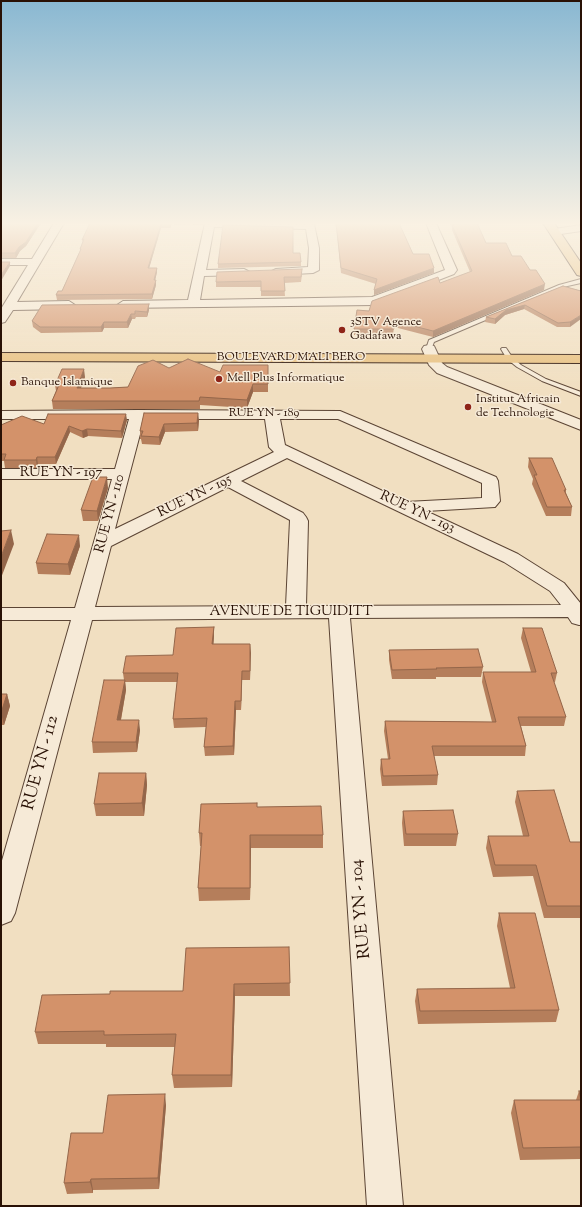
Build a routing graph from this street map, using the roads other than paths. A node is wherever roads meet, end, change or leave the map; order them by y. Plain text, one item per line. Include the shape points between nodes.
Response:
1 (23, 279) edge
2 (199, 279) edge
3 (431, 279) edge
4 (581, 281) edge
5 (7, 303) edge
6 (193, 304) junction
7 (78, 305) edge
8 (109, 305) edge
9 (1, 318) edge
10 (1, 349) edge
11 (581, 349) edge
12 (432, 354) junction
13 (506, 354) junction
14 (1, 357) edge
15 (581, 359) edge
16 (581, 394) edge
17 (138, 414) junction
18 (272, 414) junction
19 (1, 415) edge
20 (581, 425) edge
21 (286, 452) junction
22 (1, 474) edge
23 (122, 474) junction
24 (228, 482) junction
25 (404, 508) junction
26 (104, 542) junction
27 (84, 613) junction
28 (296, 613) junction
29 (339, 613) junction
30 (1, 614) edge
31 (579, 615) edge
32 (1, 913) edge
33 (385, 1206) edge

1 - 5 street
2 - 6 street
3 - 6 street via 374,301
4 - 12 lane via 561,286 431,340
5 - 7 street
5 - 9 street
6 - 8 street
10 - 12 main road, BOULEVARD MALI BERO
11 - 13 main road, BOULEVARD MALI BERO
12 - 13 main road, BOULEVARD MALI BERO
12 - 14 main road, BOULEVARD MALI BERO
12 - 20 street via 442,370
13 - 15 main road, BOULEVARD MALI BERO
13 - 16 lane via 544,380
17 - 18 street, RUE YN - 189
17 - 19 street, RUE YN - 189
17 - 23 street, RUE YN - 110
18 - 21 street, RUE YN - 193 via 275,445
18 - 25 street, RUE YN - 189 via 342,416 489,480 489,503
21 - 24 street, RUE YN - 195
21 - 25 street, RUE YN - 193
22 - 23 street, RUE YN - 197
23 - 26 street, RUE YN - 110
24 - 26 street, RUE YN - 195
24 - 28 street via 298,517
25 - 31 street, RUE YN - 193 via 491,547 537,573 557,587
26 - 27 street, RUE YN - 110
27 - 28 street, AVENUE DE TIGUIDITT
27 - 30 street, AVENUE DE TIGUIDITT
27 - 32 street, RUE YN - 112
28 - 29 street, AVENUE DE TIGUIDITT
29 - 31 street, AVENUE DE TIGUIDITT
29 - 33 street, RUE YN - 104

